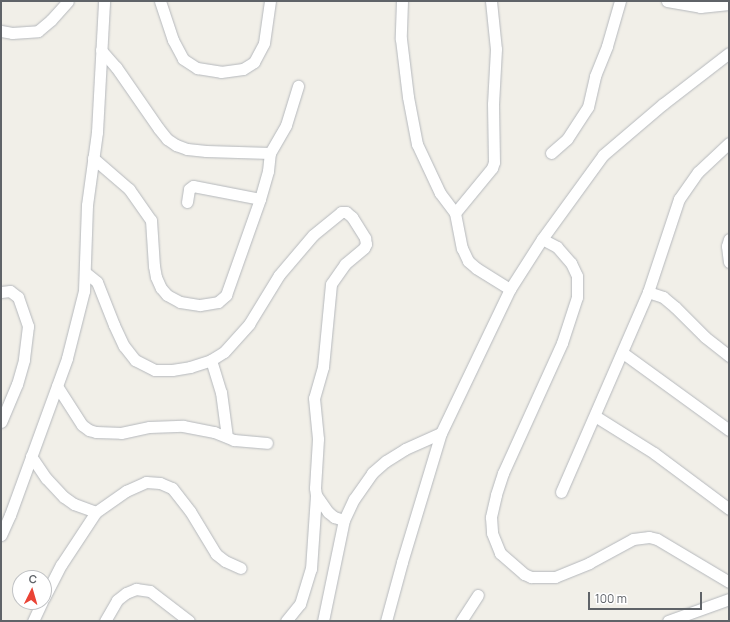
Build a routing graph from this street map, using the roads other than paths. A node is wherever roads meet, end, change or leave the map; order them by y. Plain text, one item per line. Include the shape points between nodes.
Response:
1 (68, 1) edge
2 (104, 1) edge
3 (160, 1) edge
4 (270, 1) edge
5 (402, 1) edge
6 (491, 1) edge
7 (620, 1) edge
8 (667, 1) edge
9 (729, 4) edge
10 (1, 31) edge
11 (101, 50) junction
12 (729, 53) edge
13 (298, 86) dead end
14 (729, 143) edge
15 (270, 153) junction
16 (551, 153) dead end
17 (93, 158) junction
18 (260, 199) junction
19 (187, 202) dead end
20 (455, 213) junction
21 (542, 239) junction
22 (729, 239) edge
23 (729, 262) edge
24 (86, 273) junction
25 (510, 289) junction
26 (1, 292) edge
27 (648, 292) junction
28 (623, 352) junction
29 (729, 356) edge
30 (211, 360) junction
31 (56, 386) junction
32 (595, 416) junction
33 (1, 422) edge
34 (729, 430) edge
35 (441, 433) junction
36 (227, 437) junction
37 (267, 443) dead end
38 (31, 456) junction
39 (561, 492) dead end
40 (316, 495) junction
41 (729, 510) edge
42 (96, 512) junction
43 (344, 520) junction
44 (1, 535) edge
45 (241, 568) dead end
46 (52, 582) edge
47 (729, 582) edge
48 (478, 595) dead end
49 (729, 599) edge
50 (38, 610) edge
51 (33, 621) edge
52 (105, 621) edge
53 (189, 621) edge
54 (286, 621) edge
55 (323, 621) edge
56 (386, 621) edge
57 (461, 621) edge
58 (668, 621) edge

1 - 10 street via 38,31
2 - 11 street
3 - 4 street via 173,40 183,59 197,68 221,72 243,69 254,62 264,43
5 - 20 street via 401,38 404,68 417,144 440,193
6 - 20 street via 496,48 493,104 494,162 492,168
7 - 16 street via 595,76 588,107 567,139
8 - 9 street via 700,7
11 - 15 street via 163,134 176,145 206,151
11 - 17 street via 97,132
12 - 21 street via 603,155
13 - 15 street via 286,125
14 - 27 street via 698,172 679,199
15 - 18 street
17 - 18 street via 129,190 151,220 156,277 160,288 180,302 208,304 224,299
17 - 24 street via 87,205
18 - 19 street via 193,186 189,188
20 - 25 street via 462,248 468,261
21 - 25 street
21 - 47 street via 557,247 572,263 577,276 577,297 562,343 498,488 491,517 492,533 500,553 524,574 555,577 590,563 633,539 649,537 657,539
22 - 23 street
24 - 30 street via 97,282 114,325 129,354 135,360 155,370 178,369
24 - 31 street via 74,333
25 - 35 street
26 - 33 street via 10,291 18,297 28,326 24,360
27 - 28 street
27 - 29 street via 663,297
28 - 32 street
28 - 34 street
30 - 36 street via 221,392
30 - 40 street via 224,352 249,324 280,275 312,236 340,212 349,213 365,238 366,244 344,264 331,284 323,367 314,398 318,439
31 - 36 street via 75,415 89,430 102,433 183,426 199,427
31 - 38 street
32 - 39 street
32 - 41 street via 654,453
35 - 43 street via 405,449 372,473 354,499
35 - 56 street
36 - 37 street
38 - 42 street via 46,478 64,497 74,504
38 - 44 street
40 - 43 street via 328,512
40 - 54 street via 311,569 300,604
42 - 45 street via 137,485 153,482 167,485 179,494 216,554
42 - 46 street
43 - 55 street
48 - 57 street
49 - 58 street
50 - 51 street
52 - 53 street via 117,600 136,589 150,591

